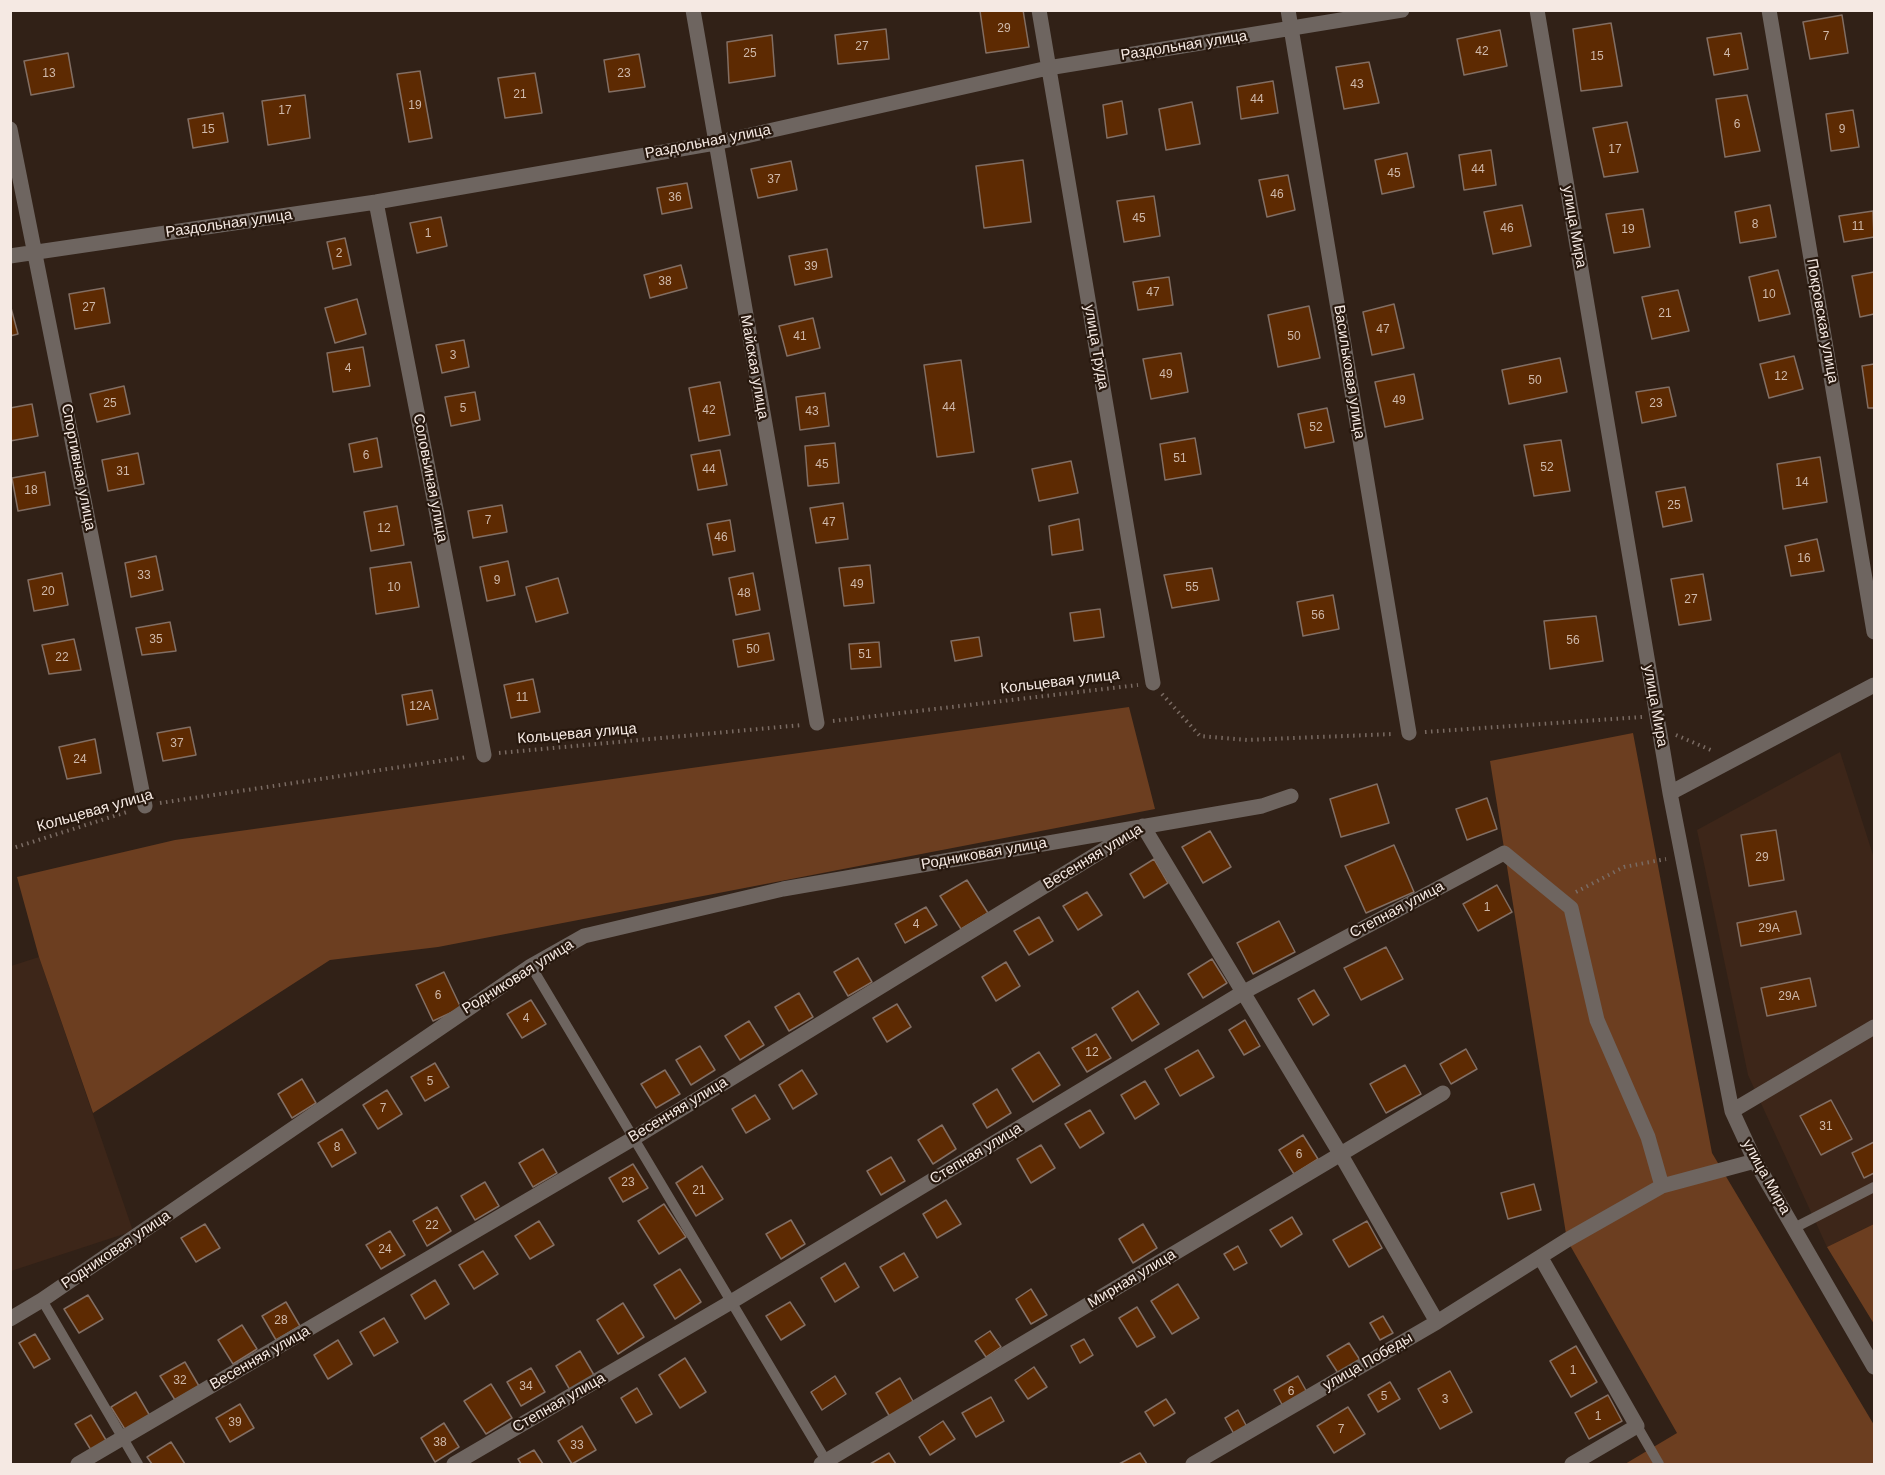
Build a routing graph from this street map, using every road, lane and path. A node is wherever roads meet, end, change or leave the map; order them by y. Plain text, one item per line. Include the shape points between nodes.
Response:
1 (693, 10) edge
2 (1039, 10) edge
3 (1288, 10) edge
4 (1402, 10) edge
5 (1537, 10) edge
6 (1768, 10) edge
7 (1291, 28) junction
8 (1048, 68) junction
9 (10, 129) edge
10 (715, 143) junction
11 (376, 202) junction
12 (35, 253) junction
13 (10, 256) edge
14 (1875, 632) edge
15 (1153, 683) joint
16 (1875, 685) edge
17 (817, 723) junction
18 (1659, 728) junction
19 (1409, 733) dead end
20 (484, 754) junction
21 (1732, 760) junction
22 (1670, 793) junction
23 (1291, 796) dead end
24 (145, 806) junction
25 (1143, 826) junction
26 (10, 849) edge
27 (1666, 859) dead end
28 (1560, 900) junction
29 (531, 966) junction
30 (1242, 993) junction
31 (1875, 1027) edge
32 (1443, 1093) dead end
33 (1732, 1111) junction
34 (634, 1138) junction
35 (1341, 1155) junction
36 (1755, 1161) junction
37 (1662, 1186) junction
38 (1875, 1187) edge
39 (1794, 1228) junction
40 (1541, 1258) junction
41 (42, 1300) junction
42 (731, 1302) junction
43 (10, 1319) edge
44 (1437, 1322) junction
45 (1875, 1367) edge
46 (1636, 1426) junction
47 (123, 1438) junction
48 (825, 1463) edge
49 (78, 1464) edge
50 (138, 1464) edge
51 (454, 1464) edge
52 (1193, 1464) edge
53 (1572, 1464) edge
54 (1659, 1464) edge

1 - 10 street, Майская улица
2 - 8 street, улица Труда
3 - 7 street, Васильковая улица
4 - 7 street, Раздольная улица
5 - 18 street, улица Мира
6 - 14 street, Покровская улица
7 - 8 street, Раздольная улица
7 - 19 street, Васильковая улица
8 - 10 street, Раздольная улица
8 - 15 street, улица Труда
9 - 12 street, Спортивная улица
10 - 11 street, Раздольная улица
10 - 17 street, Майская улица
11 - 12 street, Раздольная улица
11 - 20 street, Соловьиная улица
12 - 13 street, Раздольная улица
12 - 24 street, Спортивная улица
15 - 17 path, Кольцевая улица
16 - 21 street
17 - 20 path, Кольцевая улица
18 - 21 path
18 - 22 street, улица Мира
20 - 24 path, Кольцевая улица
21 - 22 street
22 - 33 street, улица Мира
23 - 25 street, Весенняя улица via 1262,806
24 - 26 path, Кольцевая улица
25 - 29 street, Родниковая улица via 783,889 584,936
25 - 30 street
25 - 34 street, Весенняя улица
27 - 28 path via 1624,867
28 - 30 street, Степная улица via 1504,853
28 - 37 street via 1571,908 1597,1020 1648,1137
29 - 34 lane
29 - 41 street, Родниковая улица
30 - 35 street
30 - 42 street, Степная улица
31 - 33 street
32 - 35 street, Мирная улица
33 - 36 street, улица Мира
34 - 42 lane
34 - 47 street, Весенняя улица
35 - 44 street
35 - 48 street, Мирная улица
36 - 37 street, улица Победы
36 - 39 street, улица Мира
37 - 40 street, улица Победы
38 - 39 lane
39 - 45 street, улица Мира
40 - 44 street, улица Победы
40 - 46 street
41 - 43 street, Родниковая улица
41 - 47 lane
42 - 48 lane
42 - 51 street, Степная улица
44 - 52 street, улица Победы
46 - 53 street
46 - 54 lane
47 - 49 street, Весенняя улица
47 - 50 lane

